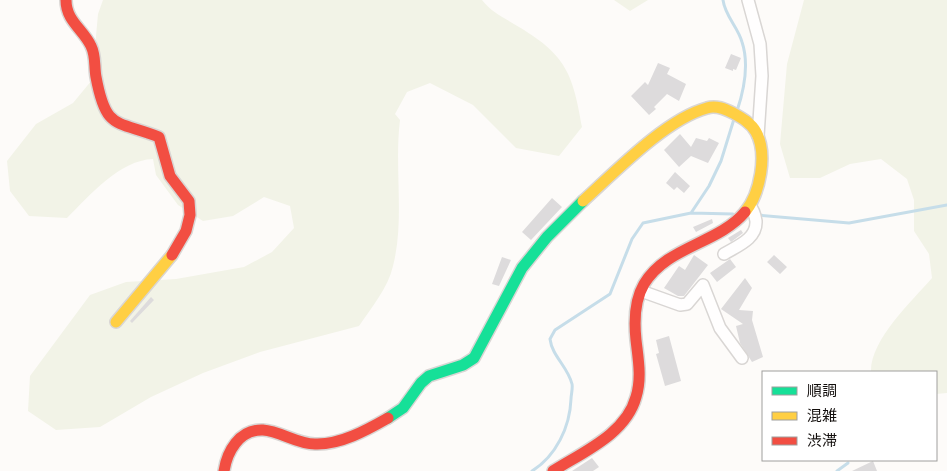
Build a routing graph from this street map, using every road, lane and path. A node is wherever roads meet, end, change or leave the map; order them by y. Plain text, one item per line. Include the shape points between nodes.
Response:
1 (66, 0) edge
2 (748, 0) edge
3 (758, 136) junction
4 (752, 211) junction
5 (724, 254) dead end
6 (641, 291) junction
7 (116, 322) dead end
8 (742, 358) dead end
9 (225, 470) edge
10 (553, 471) edge

1 - 7 street via 69,18 94,52 95,72 104,106 116,124 159,137 171,180 189,201 190,215 173,255
2 - 3 street via 760,44 762,76
3 - 4 street via 759,180
3 - 9 street via 744,120 723,109 707,108 690,114 595,190 521,268 479,351 468,364 431,374 418,383 409,401 394,415 328,443 315,444 263,430 248,433 232,444
4 - 5 street via 756,226 749,239
4 - 6 street via 665,261
6 - 8 street via 680,305 687,304 703,286 720,328
6 - 10 street via 635,310 640,370 637,398 630,413 620,425

